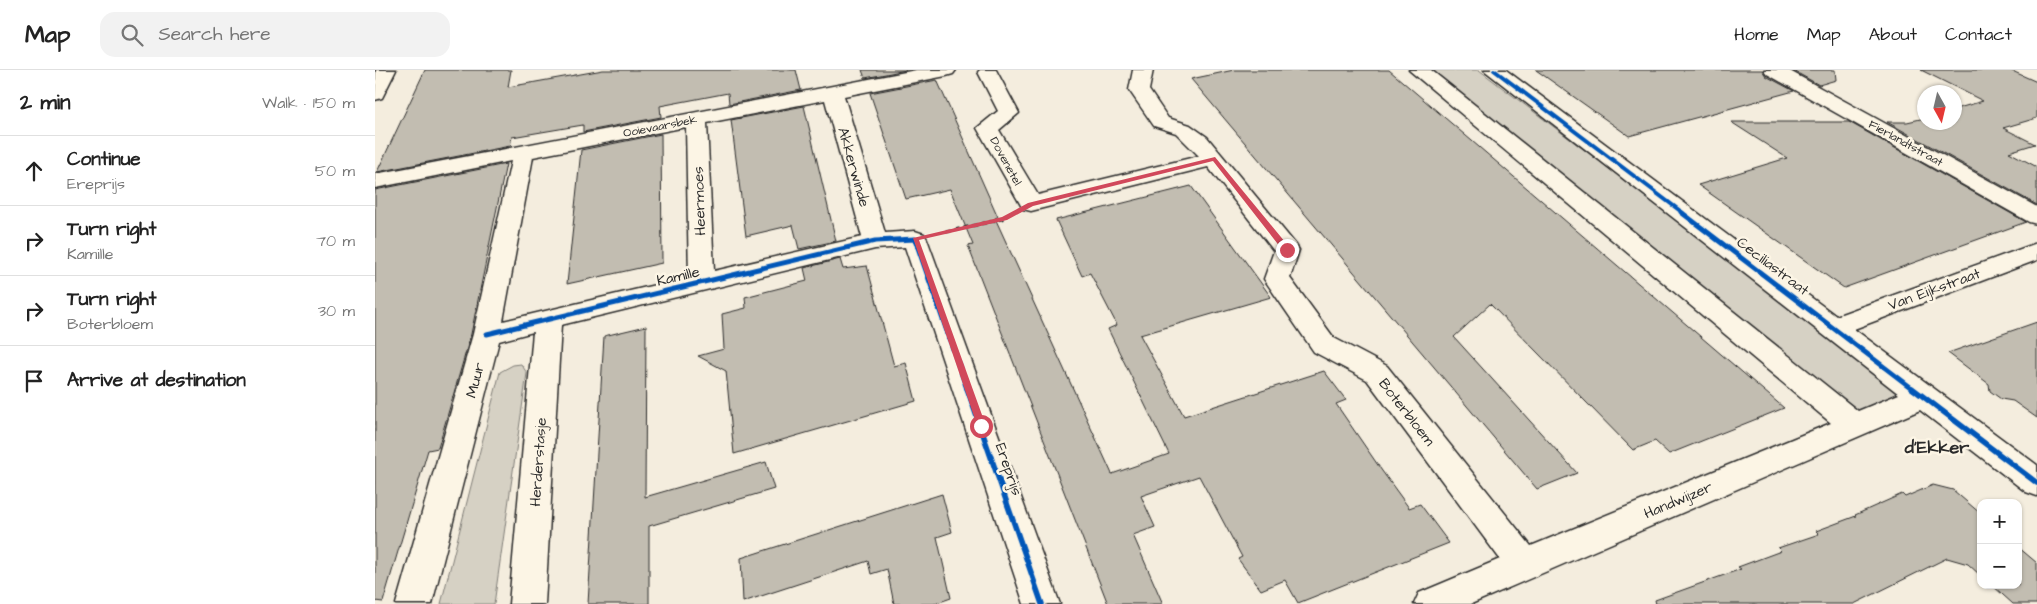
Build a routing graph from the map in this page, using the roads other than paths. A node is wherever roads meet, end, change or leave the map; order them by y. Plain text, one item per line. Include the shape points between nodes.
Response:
1 (386, 70) edge
2 (1143, 70) edge
3 (1419, 70) edge
4 (1494, 70) edge
5 (1774, 70) edge
6 (970, 71) edge
7 (833, 93) junction
8 (375, 94) edge
9 (695, 120) junction
10 (523, 154) junction
11 (1221, 169) junction
12 (375, 181) edge
13 (2037, 217) edge
14 (875, 241) junction
15 (2037, 252) edge
16 (702, 283) junction
17 (548, 319) junction
18 (1832, 327) junction
19 (487, 334) junction
20 (1924, 396) junction
21 (1855, 426) junction
22 (2037, 483) edge
23 (1525, 565) junction
24 (414, 604) edge
25 (527, 604) edge
26 (1042, 604) edge
27 (1432, 604) edge

1 - 8 street
2 - 11 street via 1139,90 1161,122 1183,129 1199,142
3 - 21 street
4 - 18 street, Ceciliastraat
5 - 13 street, Fierlandtstraat
6 - 7 street, Ooievaarsbek
6 - 11 street, Dovenetel via 1009,113 988,128 1031,204
7 - 9 street, Ooievaarsbek
7 - 14 street, Akkerwinde
9 - 10 street, Ooievaarsbek
9 - 16 street, Heermoes
10 - 12 street, Ooievaarsbek
10 - 19 street, Muur
11 - 23 street, Boterbloem via 1287,250 1277,279 1324,345 1377,373
14 - 16 street, Kamille
14 - 26 street, Ereprijs via 915,239
15 - 18 street, Van Eijkstraat
16 - 17 street, Kamille
17 - 19 street, Kamille
17 - 25 street, Herderstasje
18 - 20 street, Ceciliastraat
19 - 24 street, Muur
20 - 21 street, Handwijzer
20 - 22 street, Ceciliastraat
21 - 23 street, Handwijzer
23 - 27 street, Handwijzer

